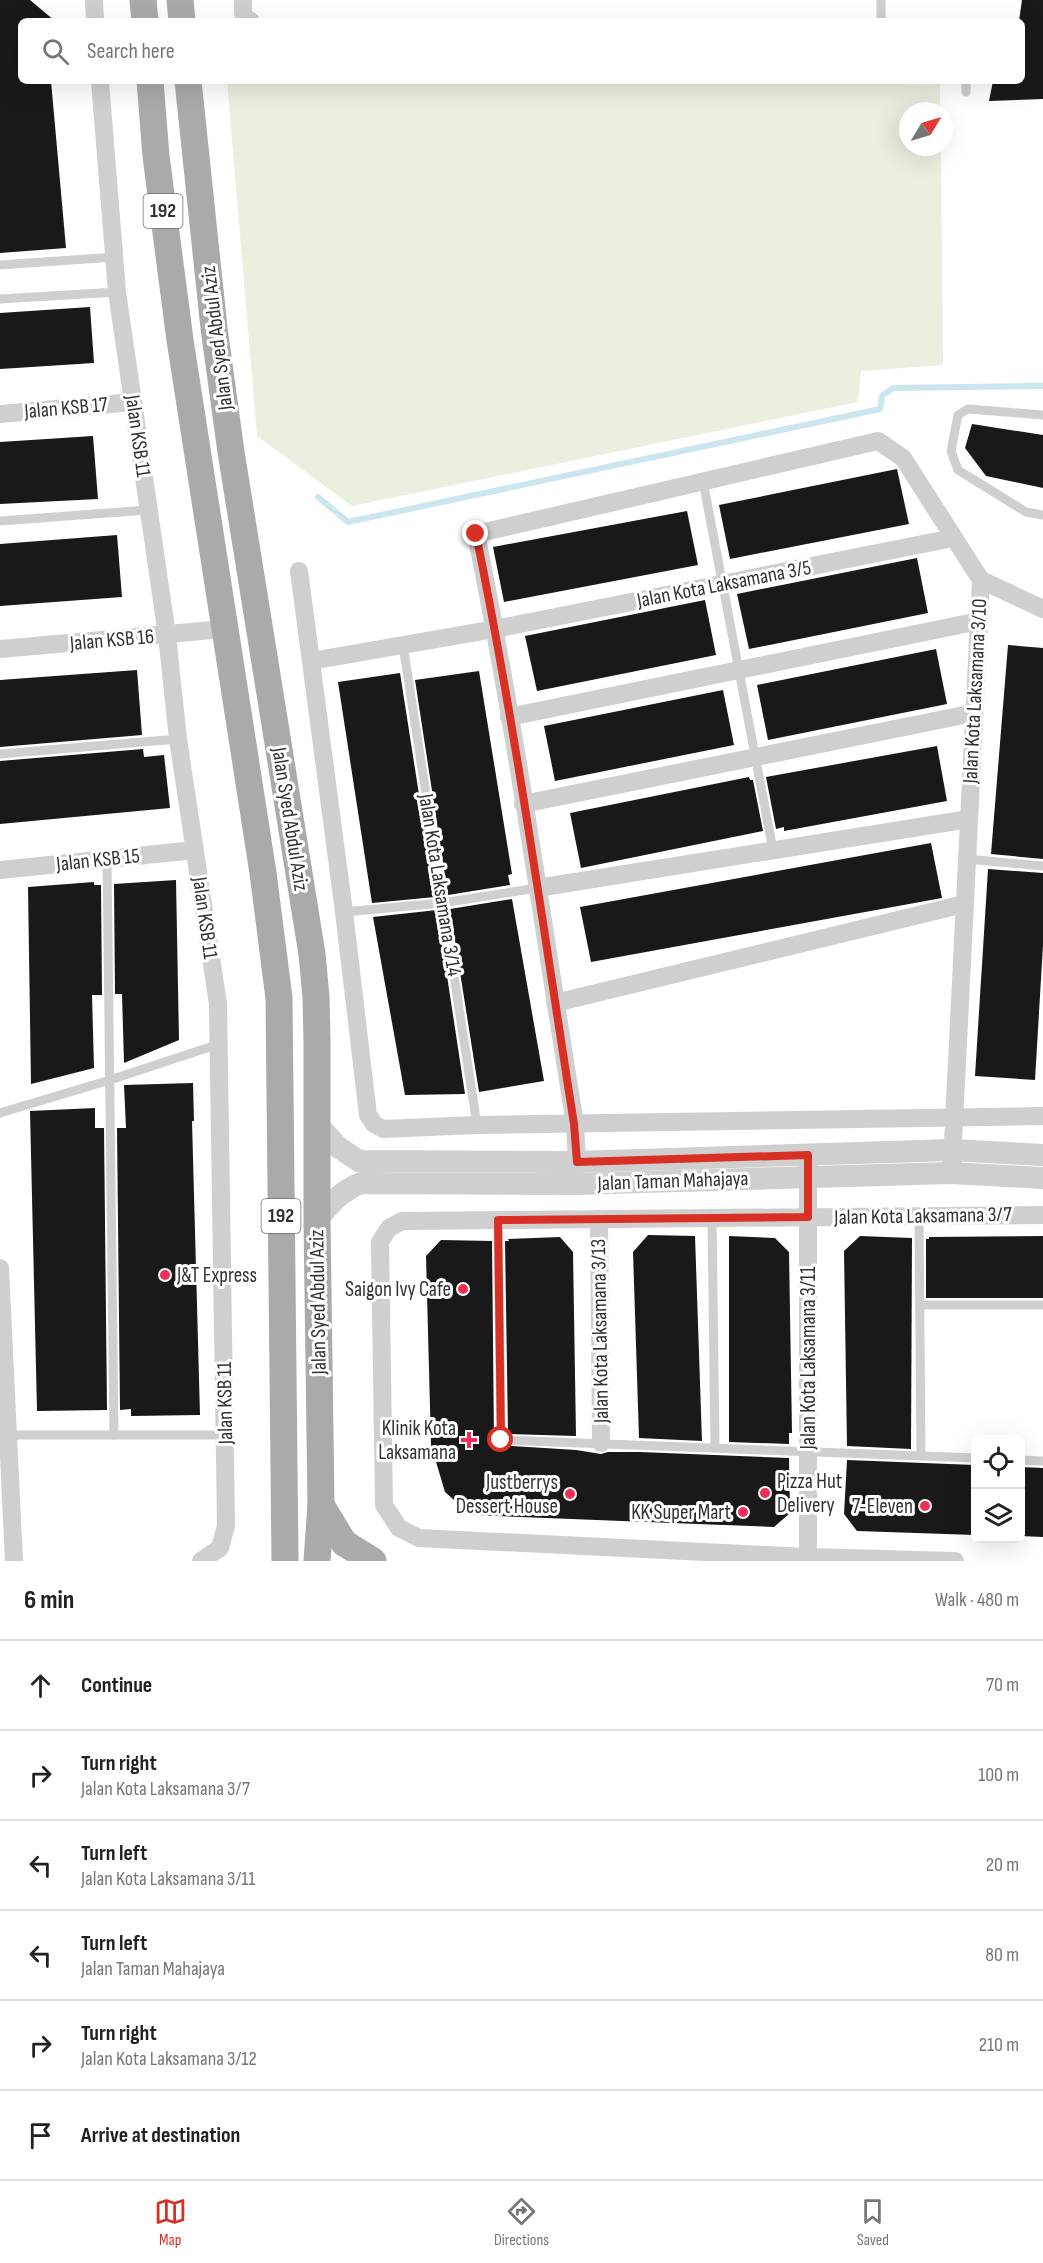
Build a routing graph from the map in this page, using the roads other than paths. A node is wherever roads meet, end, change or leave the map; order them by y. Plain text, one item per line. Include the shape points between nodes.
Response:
1 (94, 0) edge
2 (143, 0) edge
3 (180, 0) edge
4 (243, 0) edge
5 (881, 0) edge
6 (95, 18) edge
7 (145, 18) edge
8 (182, 18) edge
9 (246, 18) edge
10 (881, 18) edge
11 (100, 84) edge
12 (150, 84) edge
13 (188, 84) edge
14 (966, 84) edge
15 (966, 92) dead end
16 (115, 257) junction
17 (0, 265) edge
18 (117, 292) junction
19 (0, 299) edge
20 (133, 402) junction
21 (0, 414) edge
22 (1043, 415) edge
23 (703, 481) junction
24 (148, 510) junction
25 (1043, 515) edge
26 (0, 521) edge
27 (953, 538) junction
28 (299, 571) dead end
29 (981, 580) junction
30 (724, 584) junction
31 (1043, 609) edge
32 (979, 621) junction
33 (224, 629) junction
34 (495, 629) junction
35 (166, 635) junction
36 (403, 645) junction
37 (0, 649) edge
38 (310, 661) junction
39 (740, 670) junction
40 (974, 713) junction
41 (509, 717) junction
42 (178, 739) junction
43 (0, 754) edge
44 (756, 757) junction
45 (524, 804) junction
46 (969, 819) junction
47 (195, 850) junction
48 (773, 850) junction
49 (107, 859) junction
50 (966, 859) junction
51 (1043, 866) edge
52 (0, 870) edge
53 (537, 888) junction
54 (442, 903) junction
55 (964, 904) junction
56 (344, 912) junction
57 (555, 1003) junction
58 (219, 1044) junction
59 (110, 1080) junction
60 (0, 1113) edge
61 (1043, 1116) edge
62 (953, 1118) junction
63 (317, 1124) junction
64 (574, 1124) junction
65 (477, 1125) junction
66 (952, 1150) junction
67 (1043, 1155) edge
68 (577, 1162) junction
69 (808, 1166) junction
70 (951, 1173) junction
71 (1043, 1178) edge
72 (1043, 1215) edge
73 (919, 1216) junction
74 (808, 1217) junction
75 (712, 1218) junction
76 (599, 1219) junction
77 (498, 1220) junction
78 (317, 1221) junction
79 (0, 1269) edge
80 (920, 1305) junction
81 (1043, 1305) edge
82 (4, 1435) edge
83 (114, 1435) junction
84 (225, 1435) junction
85 (602, 1443) junction
86 (715, 1448) junction
87 (808, 1452) junction
88 (921, 1456) junction
89 (971, 1458) edge
90 (1025, 1460) edge
91 (1043, 1461) edge
92 (321, 1505) junction
93 (284, 1522) junction
94 (807, 1559) edge
95 (14, 1561) edge
96 (201, 1561) edge
97 (267, 1561) edge
98 (285, 1561) edge
99 (317, 1561) edge
100 (373, 1561) edge
101 (956, 1561) edge

1 - 6 street
2 - 7 main road
3 - 8 main road
4 - 9 street
5 - 10 lane
11 - 16 street, Jalan KSB 11
12 - 33 main road, Jalan Syed Abdul Aziz / 192 via 178,328
13 - 63 main road, Jalan Syed Abdul Aziz / 192 via 214,328 312,954
14 - 15 lane
16 - 17 lane
16 - 18 street, Jalan KSB 11
18 - 19 lane
18 - 20 street, Jalan KSB 11
20 - 21 street, Jalan KSB 17
20 - 24 street, Jalan KSB 11
22 - 25 lane via 968,409 958,415 951,451 958,470 1026,512
23 - 27 street, Jalan Kota Laksamana 3/10 via 878,441 903,458
23 - 30 lane
23 - 34 street, Jalan Kota Laksamana 3/10 via 476,534
24 - 26 lane
24 - 35 street, Jalan KSB 11
27 - 29 street, Jalan Kota Laksamana 3/10
27 - 30 street, Jalan Kota Laksamana 3/5
28 - 38 street
29 - 31 street
29 - 32 street, Jalan Kota Laksamana 3/10
30 - 34 street, Jalan Kota Laksamana 3/5
30 - 39 lane
32 - 39 street
32 - 40 street, Jalan Kota Laksamana 3/10
33 - 35 street, Jalan KSB 16
33 - 93 main road, Jalan Syed Abdul Aziz / 192 via 264,873 279,998
34 - 36 street, Jalan Kota Laksamana 3/5
34 - 41 street
35 - 37 street, Jalan KSB 16
35 - 42 street, Jalan KSB 11
36 - 38 street, Jalan Kota Laksamana 3/5
36 - 54 lane, Jalan Kota Laksamana 3/14
38 - 56 street
39 - 41 street
39 - 44 lane
40 - 44 street
40 - 46 street, Jalan Kota Laksamana 3/10
41 - 45 street
42 - 43 lane
42 - 47 street, Jalan KSB 11
44 - 45 street
44 - 48 lane
45 - 53 street
46 - 48 street
46 - 50 street, Jalan Kota Laksamana 3/10
47 - 49 street, Jalan KSB 15
47 - 58 street, Jalan KSB 11 via 218,1004
48 - 53 street
49 - 52 street, Jalan KSB 15
49 - 59 lane
50 - 51 lane
50 - 55 street, Jalan Kota Laksamana 3/10
53 - 54 lane
53 - 57 street
54 - 56 lane
54 - 65 lane, Jalan Kota Laksamana 3/14
55 - 57 street
55 - 62 street, Jalan Kota Laksamana 3/10
56 - 65 street via 368,1115 383,1129
57 - 64 street
58 - 59 lane
58 - 84 street, Jalan KSB 11
59 - 60 lane
59 - 83 lane
61 - 62 street
62 - 64 street
62 - 66 street, Jalan Kota Laksamana 3/10
63 - 68 street, Jalan Taman Mahajaya via 359,1161
63 - 78 main road, Jalan Syed Abdul Aziz / 192
64 - 65 street
64 - 68 street
66 - 67 street, Jalan Taman Mahajaya
66 - 69 street, Jalan Taman Mahajaya
66 - 70 street, Jalan Kota Laksamana 3/10
68 - 69 street, Jalan Taman Mahajaya
69 - 70 street, Jalan Taman Mahajaya
69 - 74 street, Jalan Kota Laksamana 3/11
69 - 78 street, Jalan Taman Mahajaya via 575,1184 361,1184 347,1189
70 - 71 street, Jalan Taman Mahajaya
72 - 73 street, Jalan Kota Laksamana 3/7
73 - 74 street, Jalan Kota Laksamana 3/7
73 - 80 lane
74 - 75 street, Jalan Kota Laksamana 3/7
74 - 87 street, Jalan Kota Laksamana 3/11
75 - 76 street, Jalan Kota Laksamana 3/7
75 - 86 lane
76 - 77 street, Jalan Kota Laksamana 3/7
76 - 85 street, Jalan Kota Laksamana 3/13
77 - 85 lane via 501,1440
77 - 94 street, Jalan Kota Laksamana 3/7 via 402,1221 389,1228 380,1242 384,1504 399,1528 420,1538
78 - 92 main road, Jalan Syed Abdul Aziz / 192
79 - 82 street
80 - 81 lane
80 - 88 lane
82 - 83 lane
82 - 95 street
83 - 84 lane
84 - 96 street, Jalan KSB 11 via 226,1526 220,1548
85 - 86 lane
86 - 87 lane
87 - 88 lane
87 - 94 street, Jalan Kota Laksamana 3/11
88 - 89 lane
90 - 91 lane
92 - 99 main road, Jalan Syed Abdul Aziz / 192
92 - 100 main road via 344,1543
93 - 97 main road
93 - 98 main road, Jalan Syed Abdul Aziz / 192
94 - 101 street

